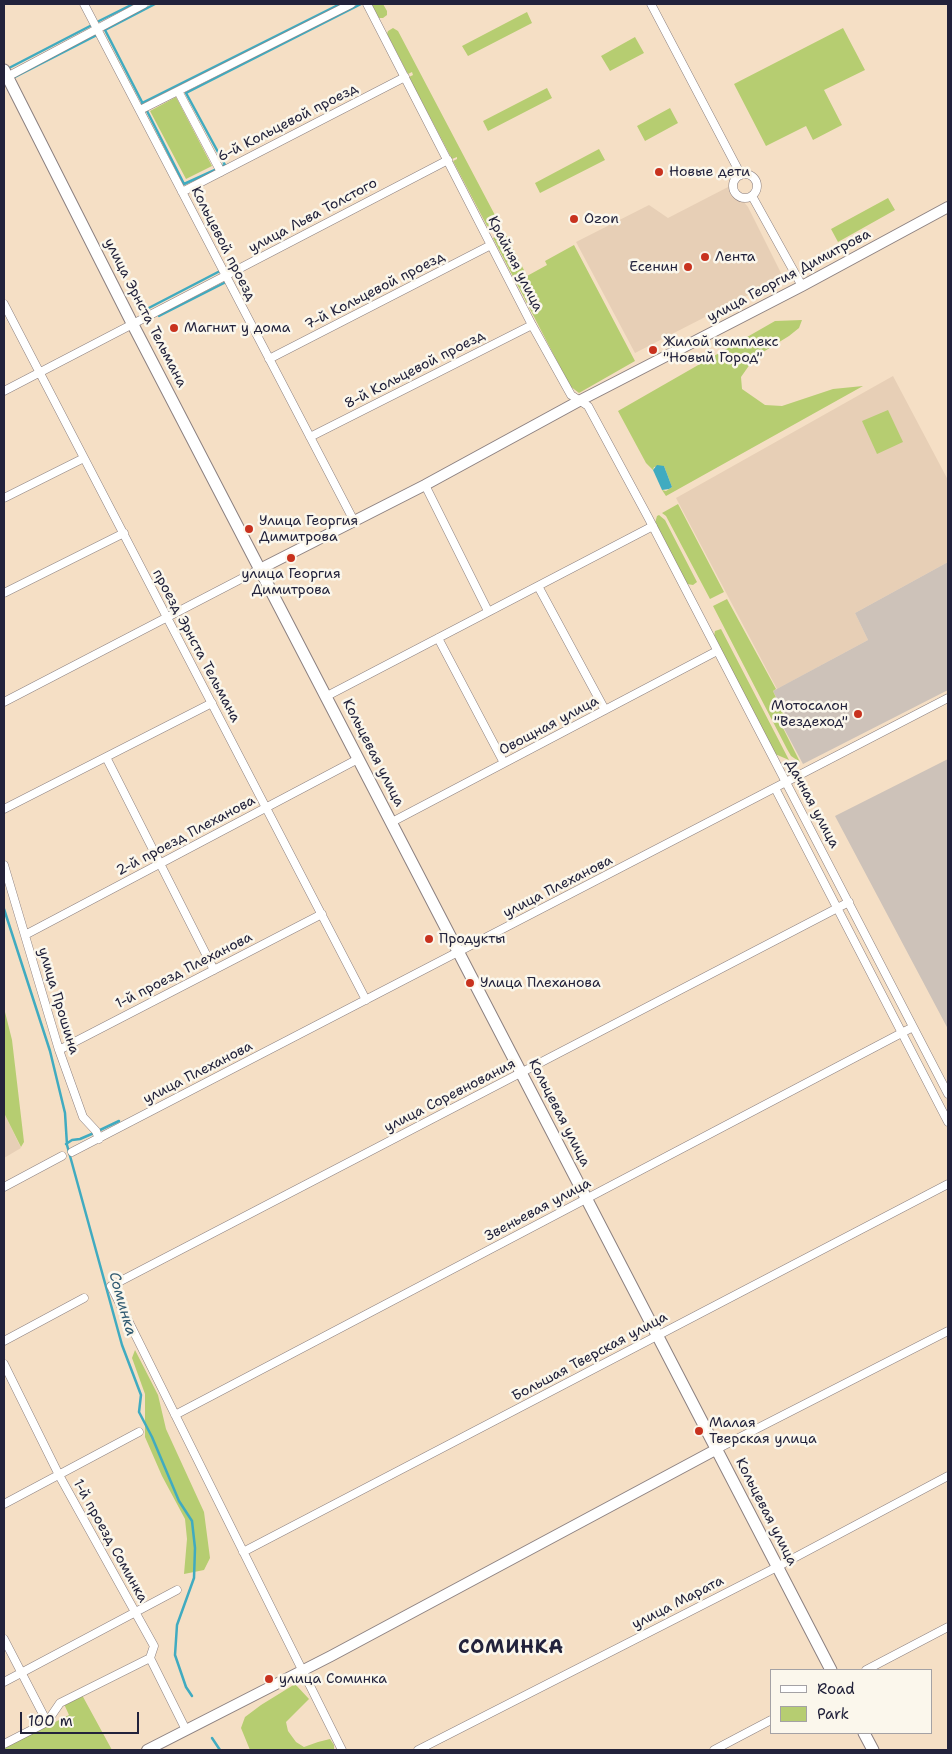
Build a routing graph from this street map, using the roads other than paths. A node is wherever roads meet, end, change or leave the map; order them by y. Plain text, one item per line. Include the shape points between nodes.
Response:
1 (84, 4) edge
2 (144, 4) edge
3 (351, 4) edge
4 (368, 4) edge
5 (651, 4) edge
6 (97, 29) junction
7 (5, 75) edge
8 (405, 77) junction
9 (178, 91) junction
10 (140, 110) junction
11 (448, 160) junction
12 (221, 172) junction
13 (741, 175) junction
14 (182, 192) junction
15 (752, 196) junction
16 (948, 207) edge
17 (492, 245) junction
18 (226, 276) junction
19 (802, 286) junction
20 (4, 304) edge
21 (132, 323) junction
22 (532, 325) junction
23 (269, 359) junction
24 (40, 372) junction
25 (4, 390) edge
26 (579, 401) junction
27 (310, 437) junction
28 (84, 458) junction
29 (425, 485) junction
30 (4, 498) edge
31 (354, 522) junction
32 (653, 526) junction
33 (124, 533) junction
34 (260, 569) junction
35 (538, 586) junction
36 (4, 593) edge
37 (488, 611) junction
38 (167, 618) junction
39 (438, 638) junction
40 (717, 652) junction
41 (327, 696) junction
42 (948, 698) edge
43 (4, 702) edge
44 (212, 704) junction
45 (605, 710) junction
46 (106, 757) junction
47 (358, 759) junction
48 (504, 763) junction
49 (786, 782) junction
50 (775, 788) junction
51 (267, 807) junction
52 (4, 810) edge
53 (392, 822) junction
54 (160, 863) junction
55 (4, 865) edge
56 (849, 902) junction
57 (837, 908) junction
58 (322, 914) junction
59 (25, 934) junction
60 (459, 952) junction
61 (214, 970) junction
62 (366, 1000) junction
63 (913, 1027) junction
64 (902, 1032) junction
65 (59, 1050) junction
66 (522, 1072) junction
67 (948, 1094) edge
68 (948, 1122) edge
69 (99, 1139) junction
70 (72, 1152) dead end
71 (62, 1156) dead end
72 (948, 1184) edge
73 (4, 1188) edge
74 (586, 1199) junction
75 (84, 1298) dead end
76 (948, 1331) edge
77 (658, 1335) junction
78 (4, 1341) edge
79 (4, 1364) edge
80 (175, 1415) junction
81 (139, 1432) dead end
82 (717, 1449) junction
83 (59, 1475) junction
84 (948, 1476) edge
85 (4, 1504) edge
86 (243, 1552) junction
87 (777, 1566) junction
88 (177, 1590) dead end
89 (135, 1612) junction
90 (948, 1627) edge
91 (4, 1638) edge
92 (150, 1658) junction
93 (830, 1669) edge
94 (868, 1669) edge
95 (302, 1671) junction
96 (22, 1673) junction
97 (4, 1682) edge
98 (770, 1721) edge
99 (47, 1722) junction
100 (186, 1730) junction
101 (865, 1734) edge
102 (4, 1744) edge
103 (147, 1750) edge
104 (342, 1750) edge
105 (418, 1750) edge
106 (714, 1750) edge
107 (873, 1750) edge

1 - 6 street, Кольцевой проезд
2 - 6 street
3 - 9 street
4 - 8 street, Крайняя улица
5 - 13 street
6 - 7 street
6 - 10 street, Кольцевой проезд
7 - 21 main road, улица Эрнста Тельмана
8 - 11 street, Крайняя улица
8 - 12 street, 6-й Кольцевой проезд
9 - 10 street
9 - 12 street
10 - 14 street, Кольцевой проезд
11 - 17 street, Крайняя улица
11 - 18 street, улица Льва Толстого
12 - 14 street, 6-й Кольцевой проезд
13 - 15 street via 748,174 756,180 757,187
13 - 15 street via 734,182 735,192 744,198
14 - 18 street, Кольцевой проезд
15 - 19 street
16 - 19 street, улица Георгия Димитрова
17 - 22 street, Крайняя улица
17 - 23 street, 7-й Кольцевой проезд
18 - 21 street, улица Льва Толстого
18 - 23 street, Кольцевой проезд
19 - 26 street, улица Георгия Димитрова
20 - 24 street, проезд Эрнста Тельмана
21 - 24 street, улица Льва Толстого
21 - 34 main road, улица Эрнста Тельмана
22 - 26 street, Крайняя улица via 571,395
22 - 27 street, 8-й Кольцевой проезд
23 - 27 street, Кольцевой проезд
24 - 25 street, улица Льва Толстого
24 - 28 street, проезд Эрнста Тельмана
26 - 29 street, улица Георгия Димитрова
26 - 32 street, Крайняя улица via 588,406
27 - 31 street, Кольцевой проезд
28 - 30 street
28 - 33 street, проезд Эрнста Тельмана
29 - 31 street, улица Георгия Димитрова
29 - 37 street
31 - 34 street, улица Георгия Димитрова
32 - 35 street
32 - 40 street, Дачная улица
33 - 36 street
33 - 38 street, проезд Эрнста Тельмана
34 - 38 street, улица Георгия Димитрова
34 - 41 main road, Кольцевая улица
35 - 37 street
35 - 45 street
37 - 39 street
38 - 43 street, улица Георгия Димитрова
38 - 44 street, проезд Эрнста Тельмана
39 - 41 street
39 - 48 street
40 - 45 street, Овощная улица
40 - 49 street, Дачная улица
41 - 47 main road, Кольцевая улица
42 - 49 street, улица Плеханова
44 - 46 street
44 - 51 street, проезд Эрнста Тельмана
45 - 48 street, Овощная улица
46 - 52 street
46 - 54 street
47 - 51 street, 2-й проезд Плеханова
47 - 53 main road, Кольцевая улица
48 - 53 street, Овощная улица
49 - 50 street, улица Плеханова
49 - 56 street, Дачная улица
50 - 57 street, Дачная улица
50 - 60 street, улица Плеханова
51 - 54 street, 2-й проезд Плеханова
51 - 58 street, проезд Эрнста Тельмана
53 - 60 main road, Кольцевая улица
54 - 59 street, 2-й проезд Плеханова
54 - 61 street
55 - 59 street, улица Прошина
56 - 57 street, улица Соревнования
56 - 63 street, Дачная улица
57 - 64 street, Дачная улица
57 - 66 street, улица Соревнования
58 - 61 street, 1-й проезд Плеханова
58 - 62 street, проезд Эрнста Тельмана
59 - 65 street, улица Прошина
60 - 62 street, улица Плеханова
60 - 66 main road, Кольцевая улица
61 - 65 street, 1-й проезд Плеханова
62 - 69 street, улица Плеханова
63 - 64 street, Звеньевая улица
63 - 67 street, Дачная улица
64 - 68 street, Дачная улица
64 - 74 street, Звеньевая улица
65 - 69 street, улица Прошина via 83,1117
66 - 74 main road, Кольцевая улица
66 - 80 street, улица Соревнования via 111,1286
69 - 70 street, улица Плеханова
71 - 73 street
72 - 77 street, Большая Тверская улица
74 - 77 main road, Кольцевая улица
74 - 80 street, Звеньевая улица
75 - 78 street
76 - 82 street
77 - 82 main road, Кольцевая улица
77 - 86 street, Большая Тверская улица
79 - 83 street, 1-й проезд Соминка
80 - 86 street
81 - 83 street
82 - 87 main road, Кольцевая улица
82 - 95 street
83 - 85 street
83 - 89 street, 1-й проезд Соминка
84 - 87 street, улица Марата
86 - 95 street
87 - 93 main road, Кольцевая улица
87 - 105 street, улица Марата
88 - 89 street
89 - 92 street, 1-й проезд Соминка via 154,1646
89 - 96 street
90 - 94 street
91 - 96 street
92 - 99 street via 60,1703
92 - 100 street, 1-й проезд Соминка
95 - 100 street
95 - 104 street
96 - 97 street
96 - 99 street
98 - 106 street
99 - 102 street
100 - 103 street
101 - 107 main road

